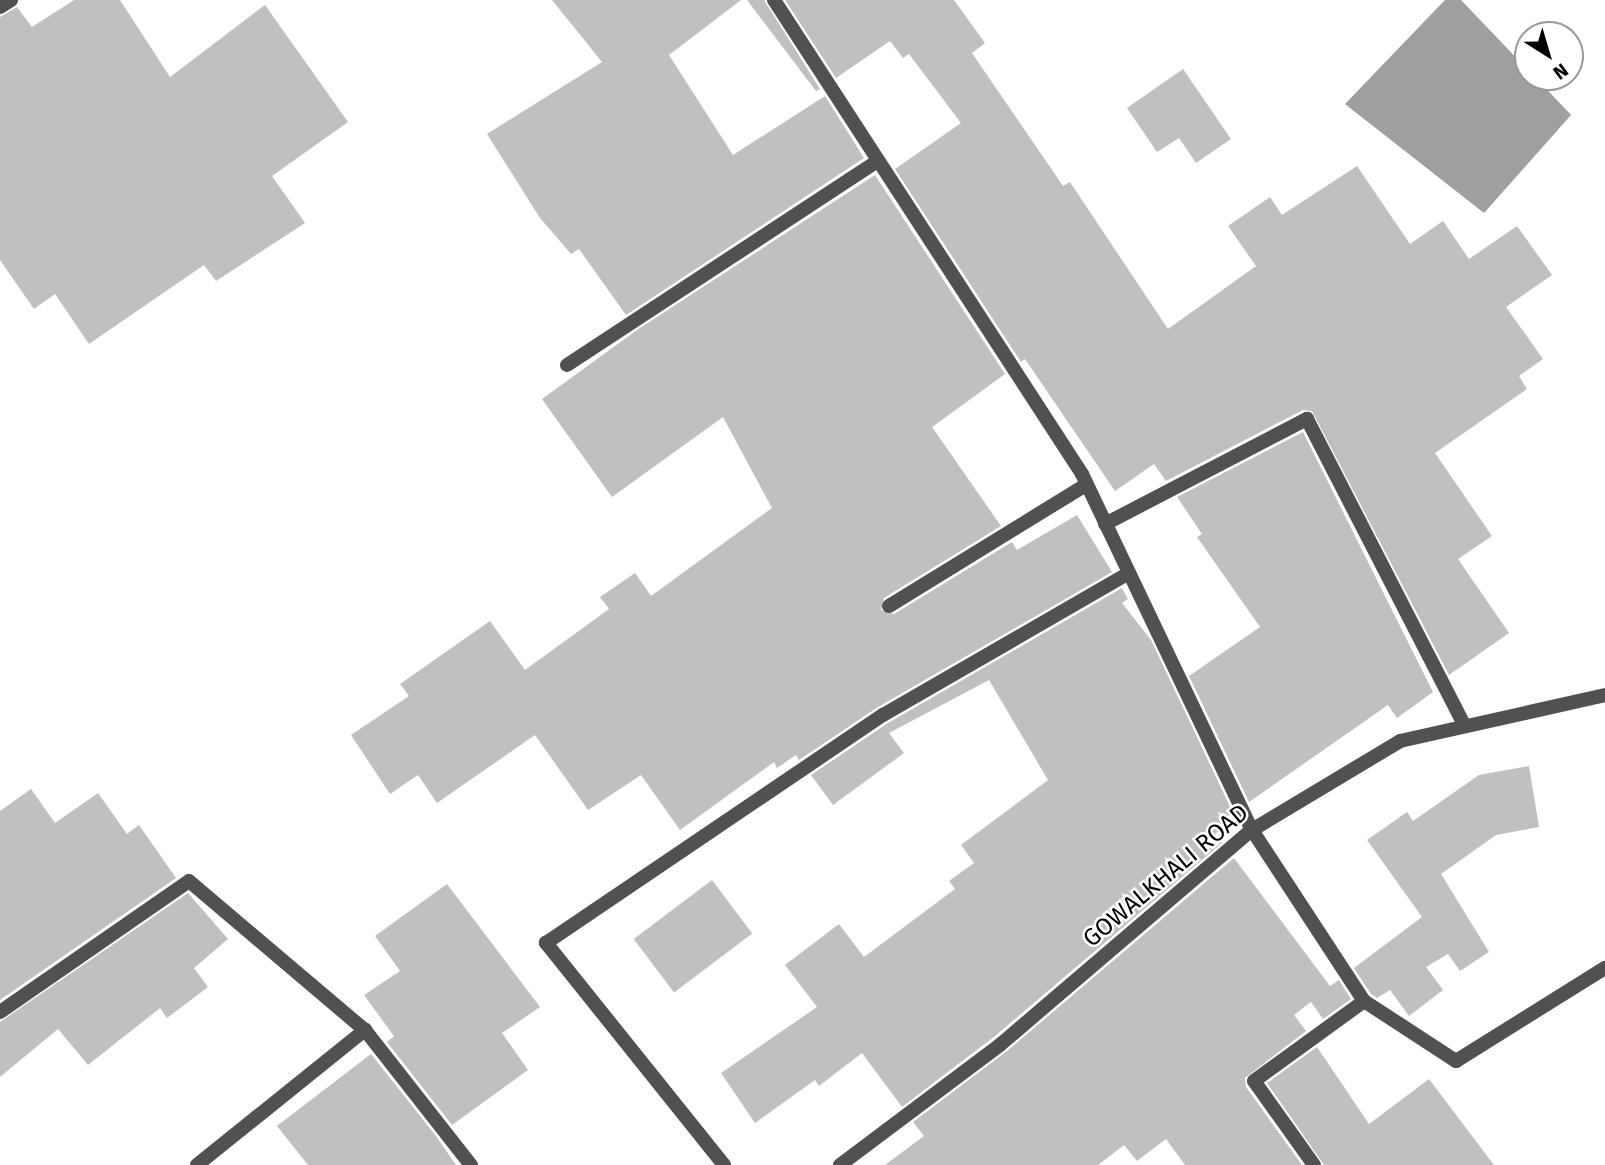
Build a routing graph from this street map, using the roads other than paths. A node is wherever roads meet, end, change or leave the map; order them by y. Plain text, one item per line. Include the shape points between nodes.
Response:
1 (11, 0) edge
2 (774, 0) edge
3 (0, 8) edge
4 (878, 161) junction
5 (567, 365) dead end
6 (1086, 485) junction
7 (1105, 524) junction
8 (1129, 573) junction
9 (889, 606) dead end
10 (1605, 695) edge
11 (1465, 726) junction
12 (1252, 831) junction
13 (1605, 968) edge
14 (1364, 1001) junction
15 (0, 1012) edge
16 (365, 1030) junction
17 (197, 1165) edge
18 (471, 1165) edge
19 (723, 1165) edge
20 (841, 1165) edge
21 (1314, 1165) edge

1 - 3 street
2 - 4 street
4 - 5 street
4 - 6 street
6 - 7 street
6 - 9 street
7 - 8 street
7 - 11 street via 1307,419
8 - 12 street
8 - 19 street via 883,715 546,943
10 - 11 street, GOWALKHALI ROAD
11 - 12 street, GOWALKHALI ROAD via 1401,741
12 - 14 street
12 - 20 street, GOWALKHALI ROAD via 1001,1044
13 - 14 street via 1456,1061
14 - 21 street via 1254,1081
15 - 16 street via 189,881
16 - 17 street
16 - 18 street

